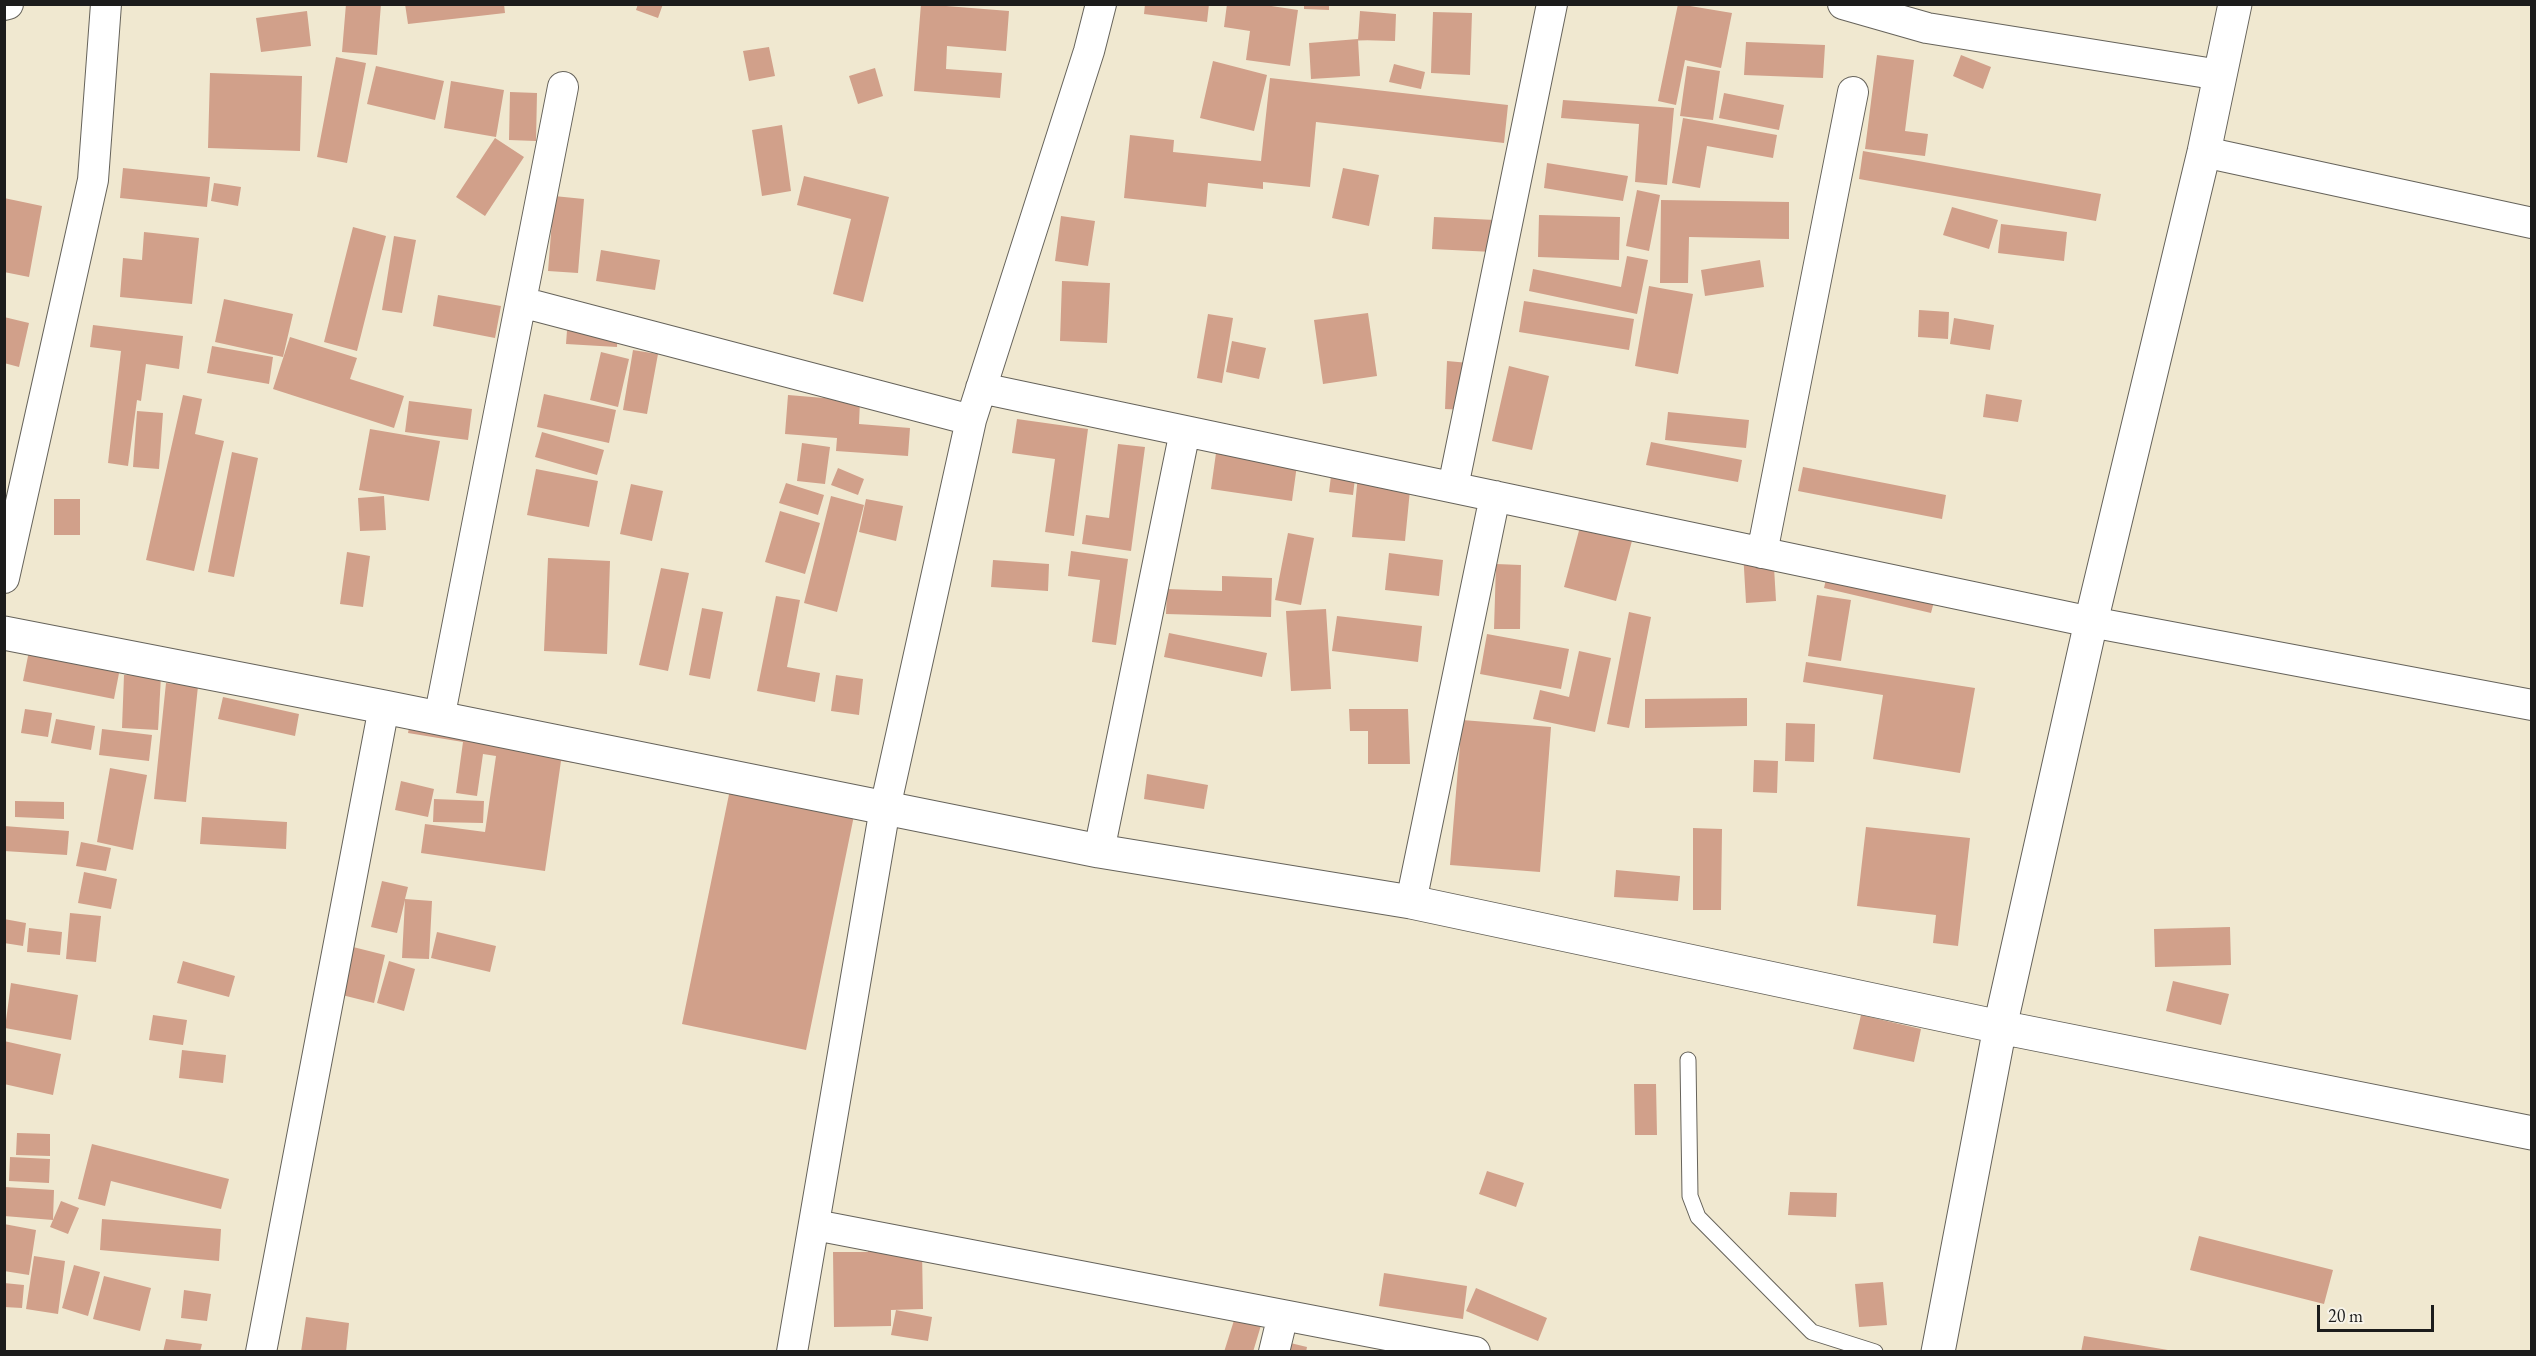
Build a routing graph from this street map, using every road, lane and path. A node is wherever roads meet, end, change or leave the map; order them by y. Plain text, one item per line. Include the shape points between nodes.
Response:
1 (1101, 4) edge
2 (1552, 4) edge
3 (1843, 4) edge
4 (2235, 4) edge
5 (106, 5) edge
6 (2220, 75) junction
7 (562, 87) dead end
8 (1853, 92) dead end
9 (2204, 152) junction
10 (2532, 223) edge
11 (521, 302) junction
12 (981, 388) junction
13 (971, 420) junction
14 (1185, 431) junction
15 (1453, 487) junction
16 (1495, 496) junction
17 (1762, 553) junction
18 (4, 578) edge
19 (2091, 622) junction
20 (4, 633) edge
21 (2532, 705) edge
22 (384, 707) junction
23 (439, 719) junction
24 (885, 808) junction
25 (1099, 851) junction
26 (1412, 902) junction
27 (2000, 1027) junction
28 (1688, 1060) dead end
29 (2532, 1133) edge
30 (815, 1225) junction
31 (1283, 1315) junction
32 (261, 1352) edge
33 (792, 1352) edge
34 (1274, 1352) edge
35 (1474, 1352) edge
36 (1875, 1352) edge
37 (1938, 1352) edge

1 - 12 street
2 - 15 street
3 - 6 street via 1927,28
4 - 6 street
5 - 18 street via 93,180
6 - 9 street
7 - 11 street
8 - 17 street
9 - 10 street
9 - 19 street
11 - 13 street
11 - 23 street
12 - 13 street
12 - 14 street
13 - 24 street
14 - 15 street
14 - 25 street
15 - 16 street
16 - 17 street
16 - 26 street
17 - 19 street
19 - 21 street
19 - 27 street
20 - 22 street
22 - 23 street
22 - 32 street
23 - 24 street
24 - 25 street
24 - 30 street
25 - 26 street
26 - 27 street
27 - 29 street
27 - 37 street
28 - 36 lane via 1690,1196 1698,1217 1812,1332
30 - 31 street
30 - 33 street
31 - 34 street
31 - 35 street

